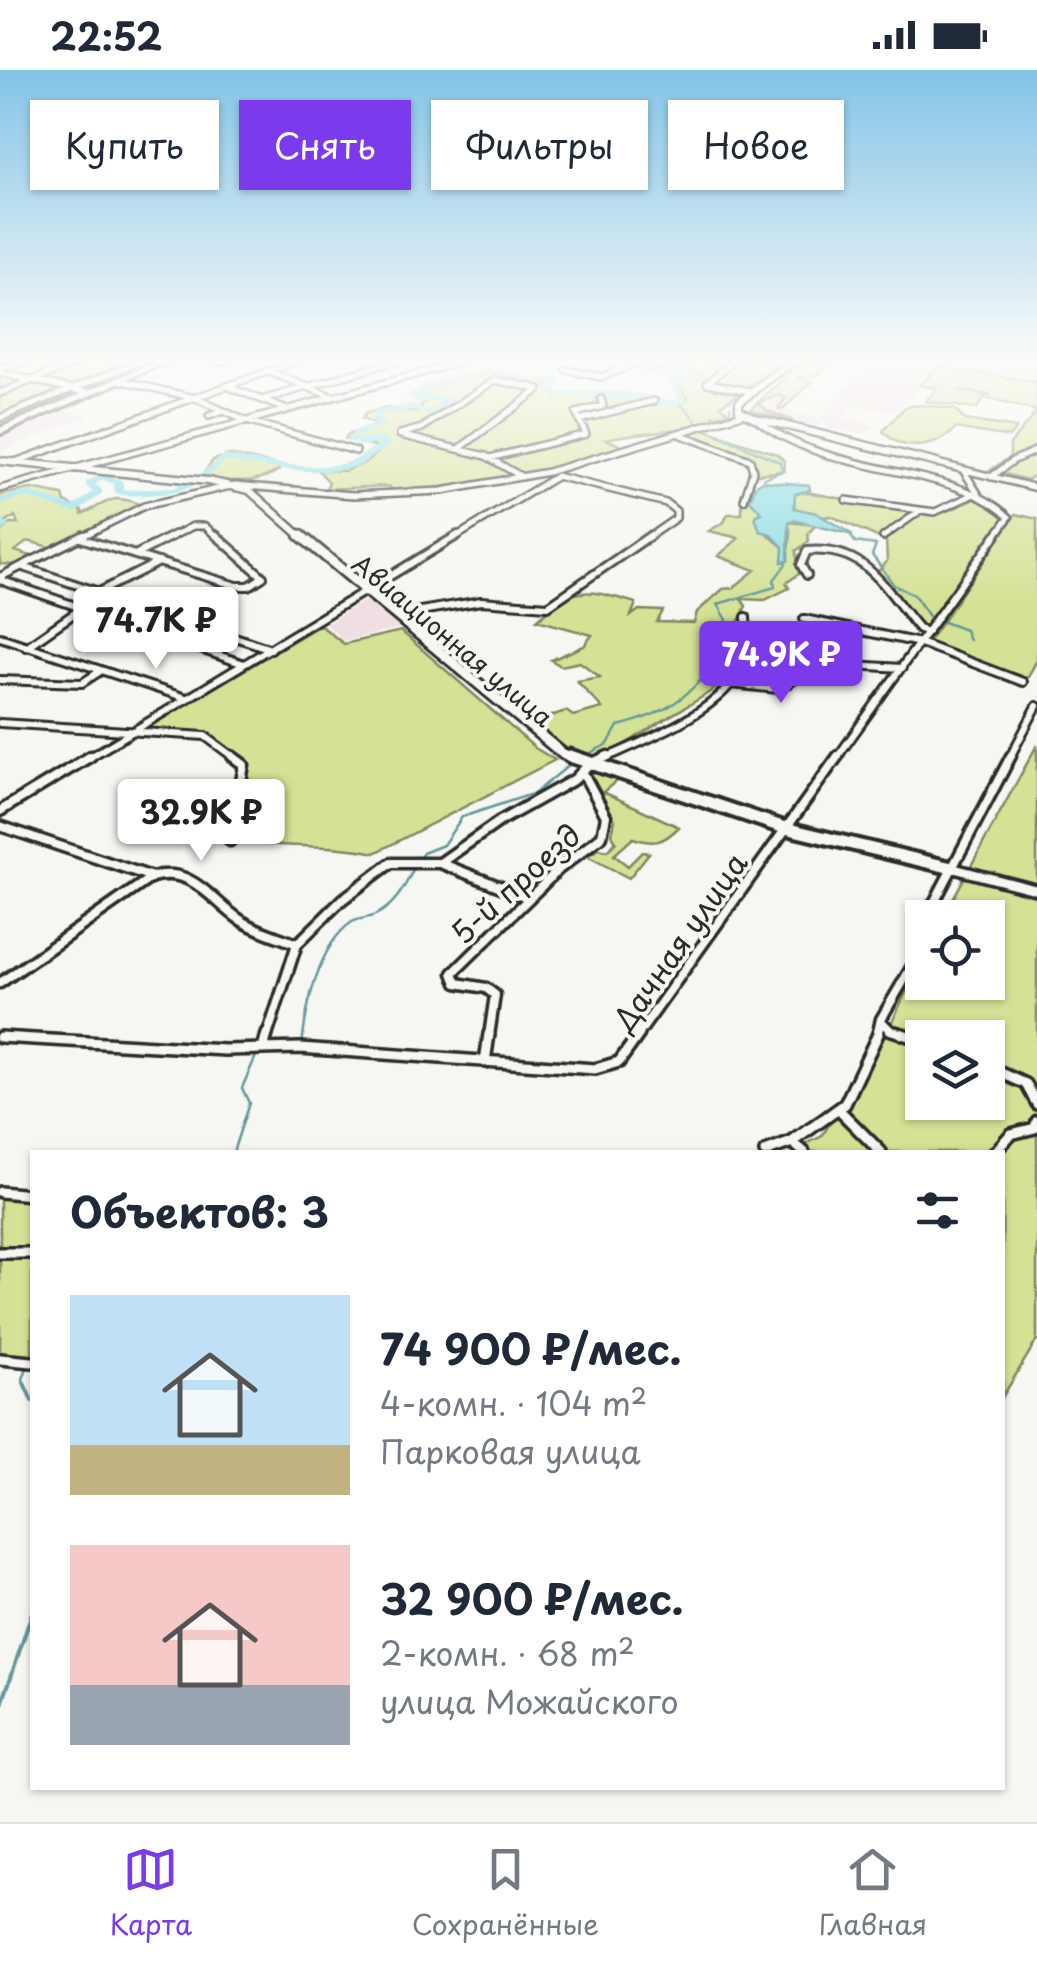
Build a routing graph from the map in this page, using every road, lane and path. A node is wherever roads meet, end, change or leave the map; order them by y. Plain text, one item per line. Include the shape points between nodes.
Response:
1 (67, 443) edge
2 (167, 443) edge
3 (323, 443) edge
4 (433, 443) edge
5 (468, 443) edge
6 (551, 443) edge
7 (648, 443) edge
8 (707, 443) edge
9 (789, 443) edge
10 (855, 443) edge
11 (459, 449) junction
12 (1037, 450) edge
13 (356, 452) dead end
14 (490, 458) junction
15 (0, 461) edge
16 (12, 462) junction
17 (937, 463) joint
18 (75, 468) junction
19 (962, 470) junction
20 (548, 472) junction
21 (557, 476) junction
22 (522, 477) junction
23 (991, 477) junction
24 (235, 485) junction
25 (0, 488) edge
26 (1037, 488) edge
27 (976, 495) junction
28 (744, 500) dead end
29 (846, 500) dead end
30 (920, 511) junction
31 (883, 536) dead end
32 (80, 538) junction
33 (135, 555) junction
34 (159, 562) junction
35 (22, 566) junction
36 (806, 575) dead end
37 (0, 578) edge
38 (99, 592) junction
39 (367, 592) junction
40 (82, 608) junction
41 (396, 615) junction
42 (746, 617) dead end
43 (804, 619) dead end
44 (928, 632) junction
45 (0, 637) edge
46 (920, 643) junction
47 (26, 647) junction
48 (271, 649) junction
49 (244, 664) junction
50 (902, 668) junction
51 (98, 672) junction
52 (0, 680) edge
53 (1023, 682) dead end
54 (731, 684) junction
55 (187, 698) junction
56 (1037, 706) edge
57 (0, 723) edge
58 (136, 730) junction
59 (586, 769) junction
60 (0, 811) edge
61 (0, 826) edge
62 (784, 828) junction
63 (230, 841) dead end
64 (440, 863) junction
65 (952, 868) junction
66 (152, 877) junction
67 (1037, 890) edge
68 (530, 898) junction
69 (935, 900) edge
70 (297, 944) junction
71 (905, 978) edge
72 (0, 983) edge
73 (883, 1023) junction
74 (905, 1035) edge
75 (0, 1037) edge
76 (263, 1049) junction
77 (485, 1062) junction
78 (1005, 1075) edge
79 (1037, 1104) edge
80 (839, 1110) junction
81 (1037, 1120) edge
82 (792, 1142) junction
83 (770, 1150) edge
84 (802, 1150) edge
85 (879, 1150) edge
86 (996, 1150) edge
87 (0, 1192) edge
88 (30, 1194) edge
89 (30, 1252) edge
90 (0, 1253) edge
91 (0, 1359) edge
92 (30, 1362) edge

1 - 16 street
2 - 18 street
3 - 13 street
4 - 11 street
5 - 11 street
6 - 14 street
7 - 20 street
8 - 28 street via 750,460 754,471
9 - 27 street
10 - 17 street
11 - 14 street
12 - 23 street
14 - 22 street
15 - 16 street, Авиационная улица
16 - 18 street, Авиационная улица
17 - 19 street
18 - 24 street, Авиационная улица
18 - 25 street
19 - 23 street
19 - 27 street, Дачная улица
20 - 21 street
20 - 22 street
21 - 39 street
21 - 41 street via 666,503 676,518 548,606 481,601
22 - 24 street via 389,494
23 - 26 street
24 - 32 street via 144,506
24 - 39 street, Авиационная улица via 262,500
27 - 30 street via 942,511
27 - 44 street, Дачная улица via 1009,517
29 - 30 street
30 - 31 street
32 - 33 street
32 - 35 street
33 - 34 street
33 - 34 street via 205,526 263,578 243,587
34 - 38 street
35 - 37 street
35 - 38 street
36 - 44 street via 801,565 808,551 855,556
37 - 40 street
38 - 48 street
39 - 41 street, Авиационная улица
39 - 48 street
40 - 47 street
40 - 49 street
41 - 59 street, Авиационная улица via 548,746
42 - 54 street via 744,662
43 - 46 street
44 - 46 street, Дачная улица
45 - 47 street
46 - 50 street, Дачная улица
46 - 53 street
47 - 51 street
48 - 49 street
49 - 55 street
50 - 54 street via 836,664 778,689
50 - 62 street, Дачная улица
51 - 52 street via 82,683
51 - 55 street
54 - 59 street via 653,738
55 - 58 street
56 - 65 street
57 - 58 street
58 - 60 street
58 - 63 street via 206,736 240,760 246,772
59 - 62 street, Авиационная улица
59 - 64 street
59 - 68 street, 5-й проезд via 606,830
61 - 66 street
62 - 65 street, Авиационная улица
62 - 77 street, Дачная улица via 619,1062 594,1069
64 - 68 street
64 - 70 street via 392,863 343,898
65 - 67 street
65 - 69 street
66 - 70 street via 164,872 187,878 238,918
66 - 72 street
68 - 77 street, 5-й проезд via 453,973 457,983 495,995
70 - 76 street
71 - 73 street
73 - 74 street
73 - 80 street
75 - 76 street, Дачная улица
76 - 77 street, Дачная улица
78 - 79 street via 1026,1084
80 - 82 street
80 - 85 street
81 - 86 street
82 - 83 street
82 - 84 street
87 - 88 street
89 - 90 street
91 - 92 street

